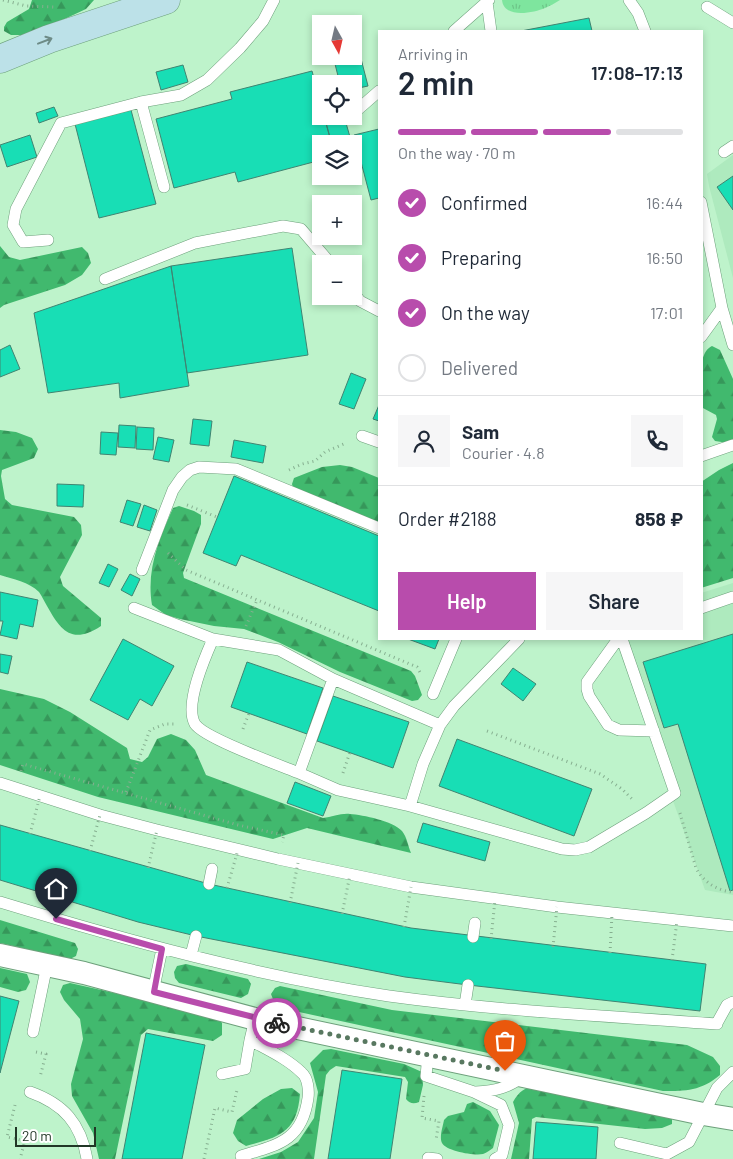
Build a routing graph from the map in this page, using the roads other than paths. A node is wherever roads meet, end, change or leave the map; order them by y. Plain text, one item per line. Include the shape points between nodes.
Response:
1 (166, 0) edge
2 (274, 0) edge
3 (629, 0) edge
4 (488, 1) edge
5 (708, 7) dead end
6 (733, 23) edge
7 (455, 30) edge
8 (491, 30) edge
9 (645, 30) edge
10 (0, 59) edge
11 (378, 91) edge
12 (141, 102) junction
13 (362, 106) edge
14 (164, 187) dead end
15 (703, 211) edge
16 (48, 240) dead end
17 (323, 255) edge
18 (105, 279) dead end
19 (362, 302) edge
20 (722, 308) junction
21 (378, 311) edge
22 (703, 333) edge
23 (733, 345) edge
24 (362, 436) road end
25 (378, 442) edge
26 (733, 445) edge
27 (703, 455) edge
28 (378, 528) edge
29 (142, 570) dead end
30 (733, 597) edge
31 (703, 607) edge
32 (134, 608) dead end
33 (213, 639) junction
34 (456, 640) edge
35 (518, 640) edge
36 (617, 640) edge
37 (622, 640) edge
38 (333, 679) junction
39 (433, 694) road end
40 (440, 725) junction
41 (654, 732) junction
42 (298, 773) junction
43 (0, 784) edge
44 (410, 806) junction
45 (212, 869) dead end
46 (209, 884) dead end
47 (0, 902) edge
48 (475, 923) dead end
49 (733, 927) edge
50 (196, 936) dead end
51 (473, 937) dead end
52 (162, 949) junction
53 (0, 954) edge
54 (191, 955) junction
55 (47, 966) junction
56 (468, 985) dead end
57 (154, 992) junction
58 (733, 1002) edge
59 (465, 1005) junction
60 (252, 1029) junction
61 (33, 1032) dead end
62 (428, 1055) junction
63 (733, 1072) edge
64 (222, 1074) dead end
65 (525, 1075) junction
66 (30, 1092) dead end
67 (474, 1092) junction
68 (703, 1114) junction
69 (733, 1119) edge
70 (620, 1143) dead end
71 (242, 1156) dead end
72 (87, 1159) edge
73 (495, 1159) edge

10 -> 1 main road
2 - 12 lane via 264,21 207,80 181,94
3 - 9 lane
4 - 7 lane
4 - 8 lane
5 - 6 lane
11 - 13 lane
12 - 14 lane
12 - 16 lane via 61,123 16,209 13,225 23,242
15 - 20 lane
17 - 18 lane via 301,229 283,226 195,243
19 - 21 lane
20 - 22 lane
20 - 23 lane
24 - 25 lane
26 - 27 lane
28 - 29 lane via 236,469 199,467 182,477 173,490
30 - 31 lane
32 - 33 lane
33 - 38 lane via 279,650
33 - 42 lane via 195,688 192,711 195,724 213,738
34 - 39 lane
35 - 40 lane via 454,706
36 - 41 lane via 591,674 587,689 608,725 619,730
37 - 41 lane
38 - 40 lane
38 - 42 lane
40 - 44 lane via 422,764
41 - 44 lane via 675,793 589,847 562,849
42 - 44 lane via 338,790
43 - 49 lane via 157,830 411,888
45 - 46 lane
47 - 52 lane
48 - 51 lane
50 - 54 lane
52 - 54 lane
52 - 57 lane
53 - 55 street
54 - 59 lane via 264,973
55 - 57 street
55 - 61 lane
56 - 59 lane
57 - 60 street
58 - 59 lane via 727,1005 717,1023
60 - 62 street
60 - 64 lane via 245,1069
60 - 71 lane via 278,1055 304,1074 309,1092 306,1114 293,1136
62 - 65 street
62 - 67 lane via 426,1076
63 - 68 lane via 718,1088
65 - 67 lane via 494,1091
65 - 68 street
66 - 72 lane via 42,1096 71,1117
67 - 73 lane via 501,1104 508,1125 502,1155
68 - 69 street
68 - 70 lane via 689,1142 666,1154

